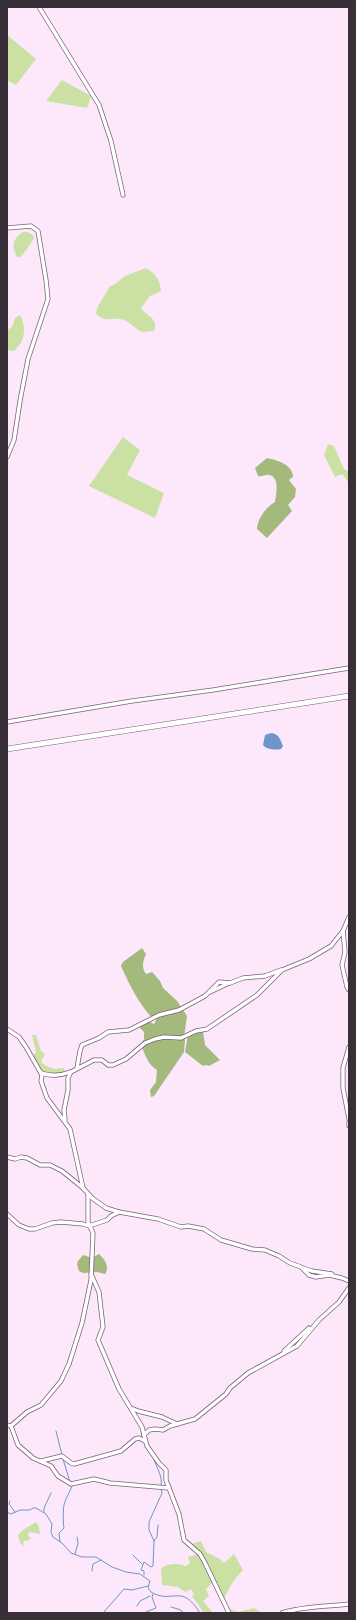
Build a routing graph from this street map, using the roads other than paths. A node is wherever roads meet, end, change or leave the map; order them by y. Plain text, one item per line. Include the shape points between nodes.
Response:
1 (39, 7) edge
2 (123, 195) dead end
3 (7, 228) edge
4 (7, 457) edge
5 (349, 668) edge
6 (349, 696) edge
7 (7, 722) edge
8 (7, 749) edge
9 (349, 917) edge
10 (344, 931) junction
11 (282, 970) junction
12 (349, 990) edge
13 (7, 1029) edge
14 (349, 1047) edge
15 (77, 1068) junction
16 (71, 1072) junction
17 (41, 1073) junction
18 (349, 1119) edge
19 (65, 1120) junction
20 (349, 1122) edge
21 (349, 1126) edge
22 (7, 1157) edge
23 (83, 1188) junction
24 (88, 1194) junction
25 (119, 1212) junction
26 (7, 1214) edge
27 (89, 1226) junction
28 (91, 1274) junction
29 (349, 1281) edge
30 (349, 1288) edge
31 (130, 1408) junction
32 (178, 1424) junction
33 (9, 1426) edge
34 (144, 1434) junction
35 (145, 1441) junction
36 (39, 1460) junction
37 (169, 1488) junction
38 (349, 1604) edge
39 (229, 1613) edge
40 (282, 1613) edge

1 - 2 street via 99,105 111,141
3 - 4 street via 30,226 38,230 48,292 47,305 28,359 14,440
5 - 7 street
6 - 8 street
9 - 10 street
10 - 11 street via 330,946 309,959
10 - 12 street via 345,952 342,965
11 - 15 street via 257,995 207,1029 181,1038 155,1039 113,1065 108,1065 102,1060 94,1060
11 - 15 street via 230,983 179,1010 159,1015 129,1030 108,1032 86,1042 80,1047
13 - 17 street via 19,1038
14 - 18 street via 343,1068 343,1088
15 - 16 street
16 - 17 street via 60,1075
16 - 19 street via 68,1078
17 - 19 street via 45,1095
19 - 23 street via 72,1134
20 - 21 street
22 - 23 street via 28,1158 40,1165 50,1165
23 - 24 street
24 - 25 street via 106,1208
24 - 27 street
25 - 27 street via 107,1220
25 - 29 street via 158,1219 181,1227 204,1229 222,1240 265,1250 290,1263 312,1271 335,1274
26 - 27 street via 19,1225 29,1229 61,1222
27 - 28 street via 93,1233
28 - 31 street via 99,1292 102,1327 98,1340
28 - 33 street via 82,1323 61,1381 41,1405
30 - 32 street via 300,1343 248,1373 194,1419
31 - 32 street
31 - 34 street
32 - 34 street via 163,1430 149,1430
33 - 36 street via 18,1445
34 - 35 street
35 - 36 street via 135,1439 121,1451 74,1464 62,1456
35 - 37 street via 149,1450 166,1470
36 - 37 street via 51,1466 58,1476 71,1484 94,1479 110,1483
37 - 39 street via 179,1514 184,1540 206,1563
38 - 40 street via 302,1607

